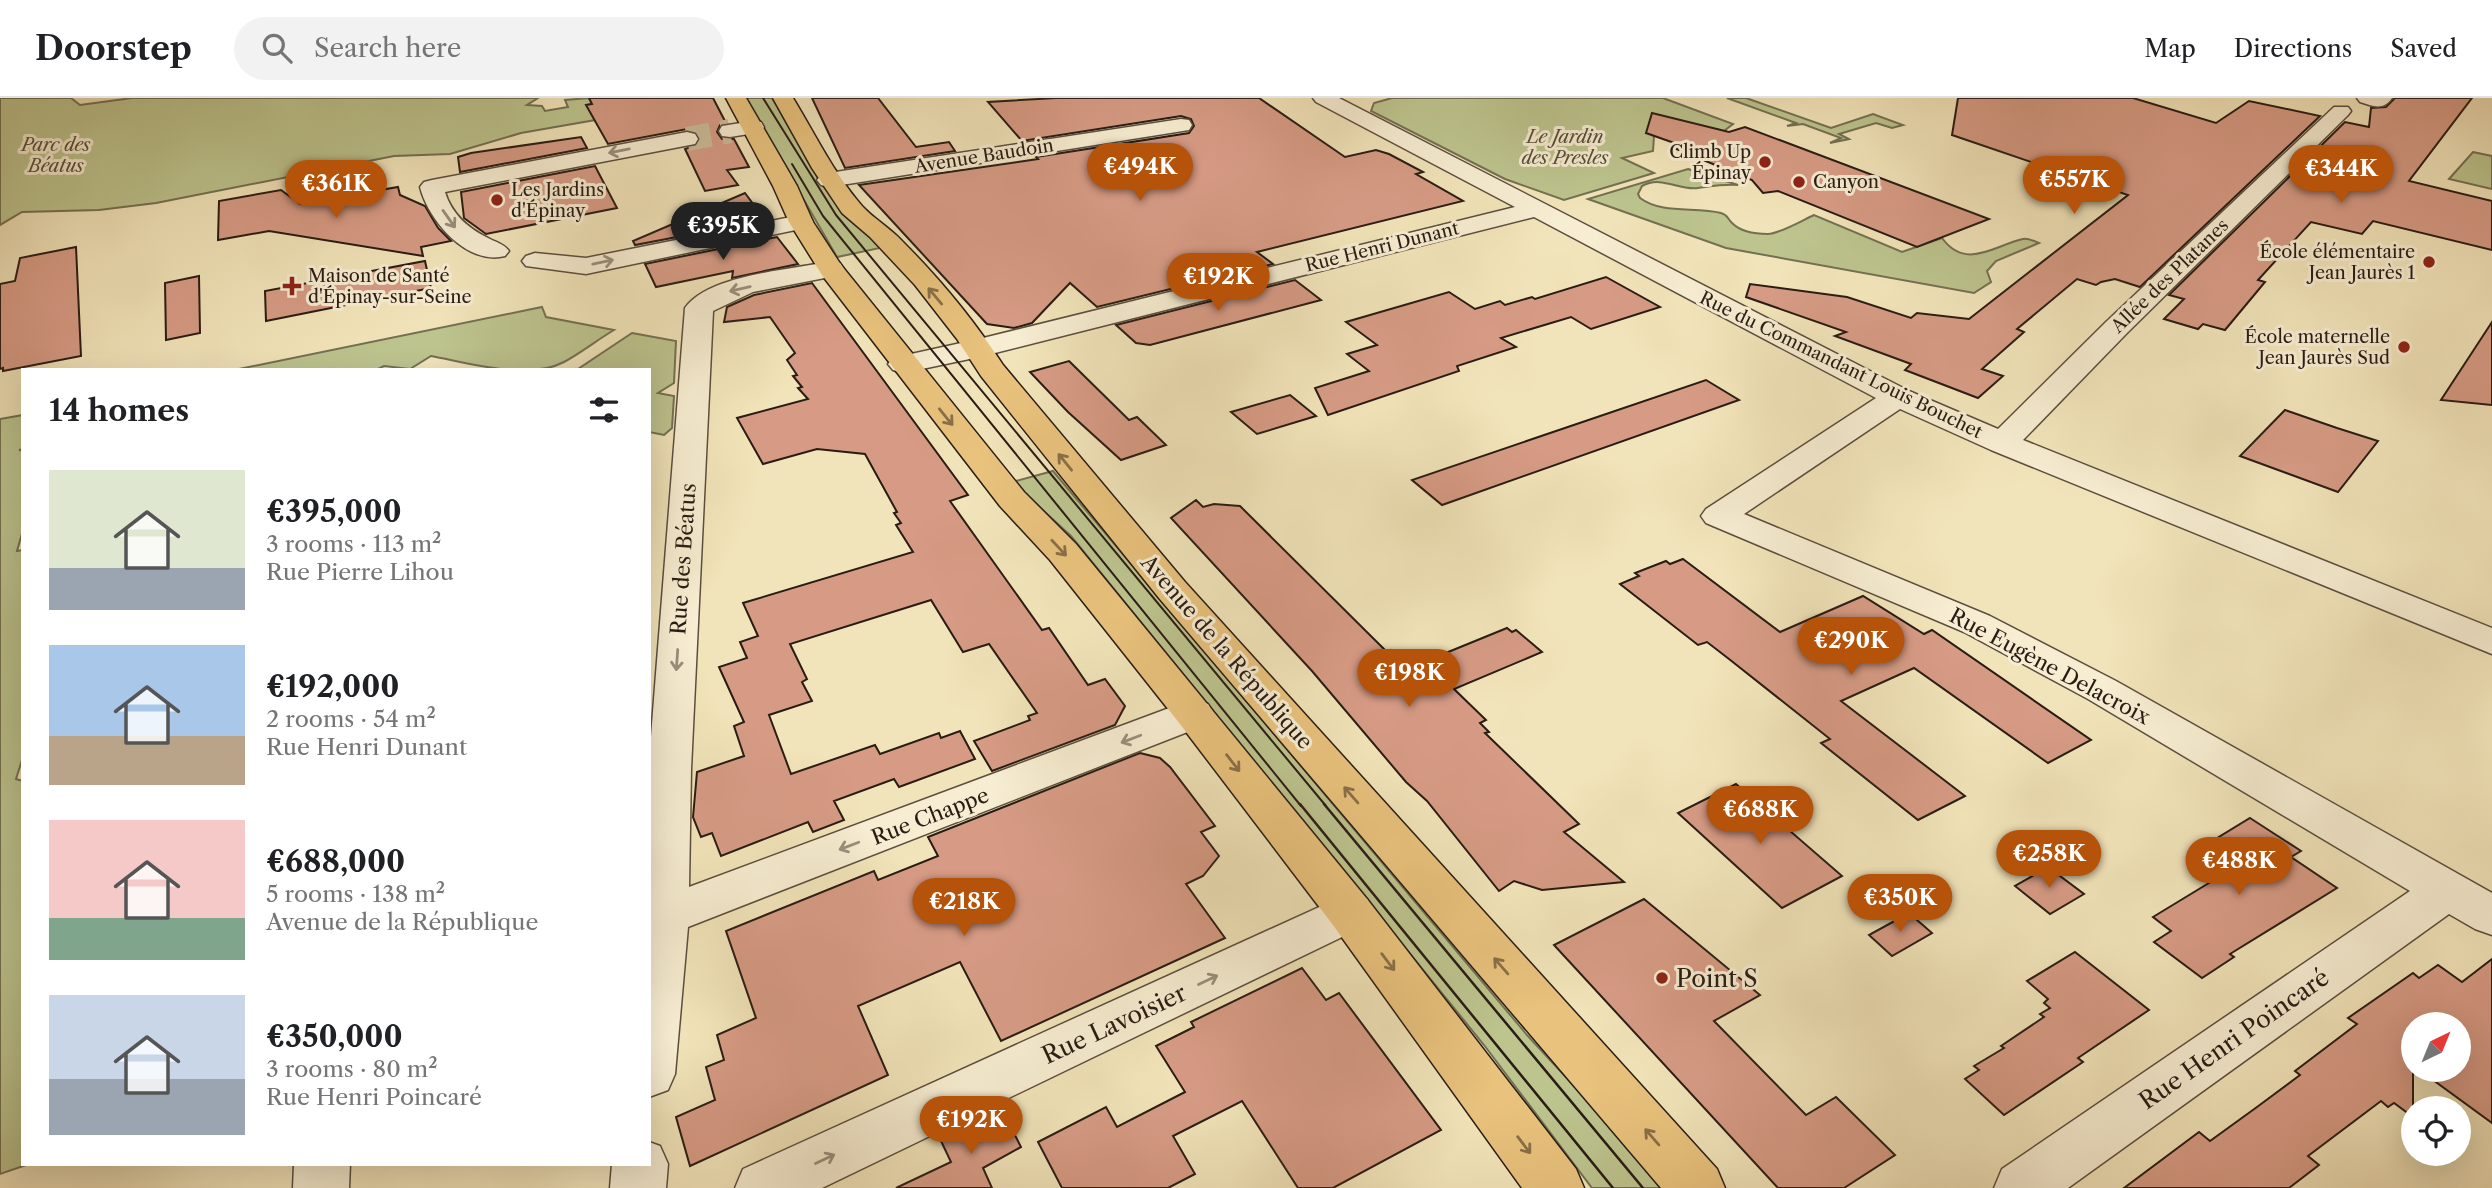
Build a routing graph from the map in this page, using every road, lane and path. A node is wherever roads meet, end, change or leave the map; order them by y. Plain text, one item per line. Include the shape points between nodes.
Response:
1 (736, 98) edge
2 (783, 98) edge
3 (1361, 98) edge
4 (2367, 98) edge
5 (2382, 98) edge
6 (1329, 101) edge
7 (2341, 111) dead end
8 (1181, 125) dead end
9 (753, 127) junction
10 (730, 131) tunnel mouth
11 (687, 139) tunnel mouth
12 (829, 180) junction
13 (1534, 210) junction
14 (801, 222) junction
15 (831, 269) junction
16 (979, 348) junction
17 (903, 364) junction
18 (1898, 397) junction
19 (2002, 443) junction
20 (2492, 642) edge
21 (1194, 714) junction
22 (2446, 890) junction
23 (1350, 912) junction
24 (665, 916) junction
25 (2492, 916) edge
26 (651, 1054) edge
27 (322, 1166) edge
28 (640, 1166) edge
29 (321, 1188) edge
30 (638, 1188) edge
31 (763, 1188) edge
32 (1556, 1188) edge
33 (1697, 1188) edge
34 (2022, 1188) edge

1 - 9 main road
2 - 12 main road, Avenue de la République
3 - 6 street
4 - 5 street
6 - 13 street, Rue du Commandant Louis Bouchet
7 - 19 street, Allée des Platanes
8 - 12 street, Avenue Baudoin
9 - 10 street
9 - 14 main road
11 -> 14 street via 432,187 434,197 459,234 496,251 484,258 484,265 503,269 535,261 586,266
16 -> 12 main road, Avenue de la République
13 - 16 street, Rue Henri Dunant
13 - 18 street, Rue du Commandant Louis Bouchet
14 - 15 main road
15 - 17 main road
15 -> 24 street, Rue des Béatus via 732,290 699,308
16 - 17 street, Rue Henri Dunant
33 -> 16 main road, Avenue de la République via 1172,590 991,370
17 -> 21 main road
18 - 19 street, Rue du Commandant Louis Bouchet
18 - 22 street, Rue Eugène Delacroix via 1718,516 1977,624
19 - 20 street, Rue du Commandant Louis Bouchet
21 -> 23 main road
21 -> 24 street, Rue Chappe
22 - 25 street
22 - 34 street, Rue Henri Poincaré
31 -> 23 street, Rue Lavoisier
23 -> 32 main road
24 - 26 street, Rue des Béatus
27 - 29 street
28 - 30 street

